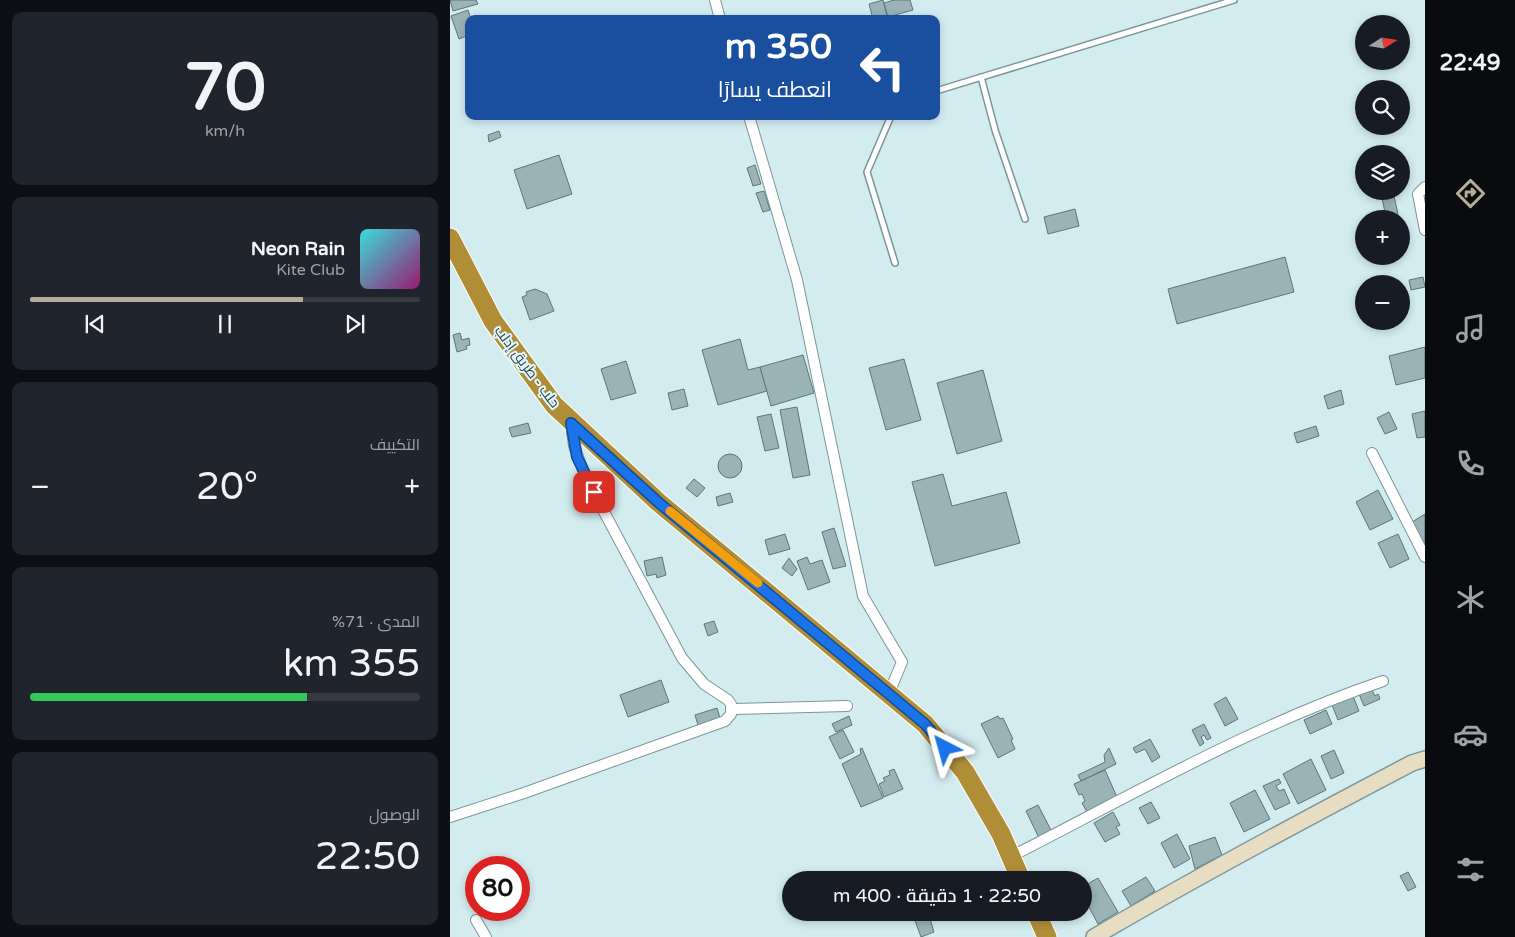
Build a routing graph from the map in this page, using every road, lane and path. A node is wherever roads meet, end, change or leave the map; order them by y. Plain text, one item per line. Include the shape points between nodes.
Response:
1 (714, 0) edge
2 (1234, 0) edge
3 (719, 15) edge
4 (981, 77) junction
5 (940, 90) edge
6 (750, 120) edge
7 (889, 120) edge
8 (1425, 188) edge
9 (1025, 219) dead end
10 (1425, 230) edge
11 (450, 238) edge
12 (895, 263) dead end
13 (571, 423) junction
14 (1372, 453) dead end
15 (1425, 556) edge
16 (1383, 681) dead end
17 (889, 694) junction
18 (847, 706) dead end
19 (732, 709) junction
20 (1425, 759) edge
21 (450, 817) edge
22 (1010, 857) junction
23 (1017, 871) edge
24 (477, 921) edge
25 (1040, 921) edge
26 (486, 937) edge
27 (1046, 937) edge
28 (1094, 937) edge

1 - 3 street
2 - 4 lane
4 - 5 lane
4 - 9 lane
6 - 17 street via 797,280 863,596 902,662
7 - 12 lane via 867,172
8 - 10 street via 1418,194
11 - 13 highway, حلب - طريق إدلب via 493,321 554,405
13 - 17 highway, حلب - طريق إدلب via 658,502
13 - 19 street via 574,446 586,478 682,658 704,684 728,700
14 - 15 street
16 - 22 street via 1345,694 1230,745
17 - 22 highway, حلب - طريق إدلب via 925,724 965,772 1001,834
18 - 19 street
19 - 21 street via 725,721
20 - 28 street via 1189,881
22 - 23 highway, حلب - طريق إدلب
24 - 26 street
25 - 27 highway

